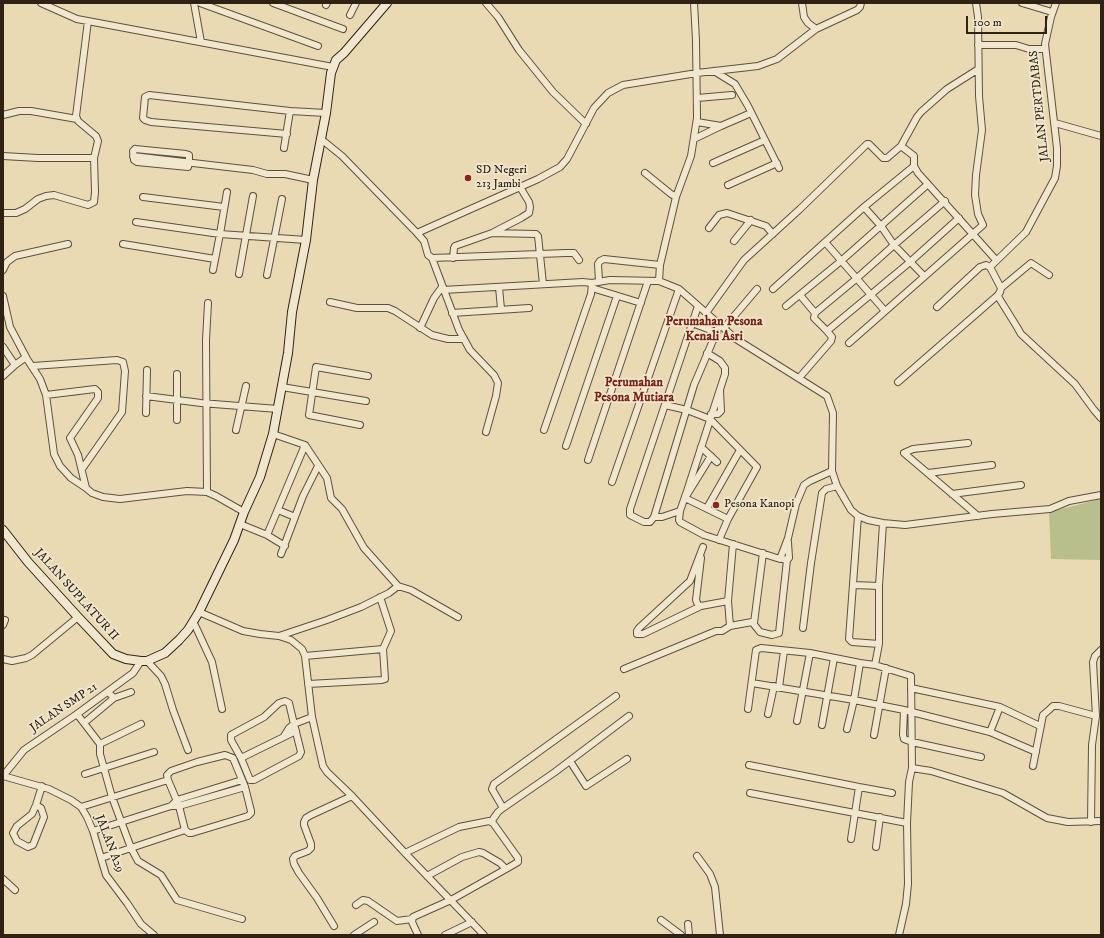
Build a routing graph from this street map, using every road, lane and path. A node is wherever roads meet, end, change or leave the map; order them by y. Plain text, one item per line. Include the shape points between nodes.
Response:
1 (43, 3) edge
2 (194, 3) edge
3 (200, 3) edge
4 (273, 3) edge
5 (356, 3) edge
6 (387, 3) edge
7 (486, 3) edge
8 (694, 3) edge
9 (802, 3) edge
10 (861, 3) edge
11 (976, 3) edge
12 (1022, 3) edge
13 (1056, 3) edge
14 (1052, 12) junction
15 (350, 15) dead end
16 (88, 21) junction
17 (343, 29) dead end
18 (816, 29) junction
19 (201, 42) junction
20 (318, 46) dead end
21 (978, 46) junction
22 (1045, 49) junction
23 (333, 67) junction
24 (977, 70) junction
25 (714, 71) junction
26 (697, 73) junction
27 (732, 95) dead end
28 (697, 98) junction
29 (290, 111) junction
30 (326, 113) junction
31 (751, 113) junction
32 (3, 115) edge
33 (77, 119) junction
34 (697, 122) junction
35 (1055, 123) junction
36 (586, 124) junction
37 (721, 126) junction
38 (287, 134) junction
39 (1101, 136) edge
40 (321, 139) junction
41 (694, 139) junction
42 (765, 140) junction
43 (901, 146) junction
44 (284, 148) dead end
45 (3, 156) edge
46 (133, 156) dead end
47 (94, 158) junction
48 (713, 163) dead end
49 (914, 166) junction
50 (645, 173) dead end
51 (313, 180) junction
52 (928, 184) junction
53 (728, 185) dead end
54 (520, 187) junction
55 (227, 192) dead end
56 (253, 196) dead end
57 (143, 197) dead end
58 (676, 197) junction
59 (282, 199) dead end
60 (945, 201) junction
61 (224, 207) junction
62 (864, 207) junction
63 (3, 213) edge
64 (959, 218) junction
65 (751, 220) junction
66 (136, 222) dead end
67 (881, 226) junction
68 (709, 228) dead end
69 (417, 233) junction
70 (492, 233) junction
71 (220, 234) junction
72 (773, 234) junction
73 (972, 234) junction
74 (247, 236) junction
75 (275, 238) junction
76 (306, 240) junction
77 (734, 241) dead end
78 (826, 242) junction
79 (68, 244) dead end
80 (123, 244) dead end
81 (894, 244) junction
82 (540, 254) junction
83 (215, 258) junction
84 (432, 258) junction
85 (453, 258) junction
86 (579, 260) dead end
87 (996, 260) junction
88 (841, 261) junction
89 (910, 262) junction
90 (660, 265) junction
91 (990, 267) junction
92 (3, 270) edge
93 (213, 270) dead end
94 (239, 274) dead end
95 (267, 275) dead end
96 (1049, 275) dead end
97 (924, 276) junction
98 (856, 280) junction
99 (599, 281) junction
100 (648, 281) junction
101 (659, 281) junction
102 (543, 284) junction
103 (499, 286) junction
104 (592, 286) junction
105 (1001, 288) junction
106 (442, 289) junction
107 (679, 289) junction
108 (757, 289) dead end
109 (773, 289) dead end
110 (871, 295) junction
111 (998, 295) junction
112 (3, 296) edge
113 (617, 296) junction
114 (800, 296) junction
115 (330, 302) dead end
116 (208, 303) dead end
117 (640, 303) junction
118 (698, 306) junction
119 (786, 306) dead end
120 (937, 307) dead end
121 (530, 308) dead end
122 (501, 309) junction
123 (885, 311) junction
124 (452, 313) junction
125 (706, 313) junction
126 (815, 313) junction
127 (692, 323) junction
128 (722, 326) junction
129 (420, 328) junction
130 (827, 331) junction
131 (716, 332) junction
132 (464, 338) junction
133 (849, 343) dead end
134 (3, 347) edge
135 (708, 353) junction
136 (26, 357) junction
137 (15, 366) junction
138 (33, 366) junction
139 (147, 370) dead end
140 (178, 374) dead end
141 (3, 376) edge
142 (368, 376) dead end
143 (799, 378) junction
144 (898, 382) dead end
145 (246, 386) dead end
146 (282, 387) junction
147 (313, 392) junction
148 (146, 394) junction
149 (46, 395) junction
150 (177, 398) junction
151 (366, 401) dead end
152 (206, 403) junction
153 (665, 405) junction
154 (243, 406) junction
155 (278, 409) junction
156 (687, 410) junction
157 (146, 413) dead end
158 (711, 416) junction
159 (1101, 418) edge
160 (177, 420) dead end
161 (360, 425) dead end
162 (236, 430) dead end
163 (544, 430) dead end
164 (486, 432) dead end
165 (273, 434) junction
166 (968, 443) dead end
167 (305, 445) junction
168 (566, 446) dead end
169 (701, 447) junction
170 (740, 450) junction
171 (711, 456) junction
172 (588, 460) dead end
173 (717, 462) dead end
174 (992, 465) dead end
175 (318, 466) junction
176 (82, 469) junction
177 (832, 471) junction
178 (928, 473) junction
179 (612, 482) dead end
180 (1021, 485) dead end
181 (836, 486) junction
182 (86, 488) junction
183 (207, 492) junction
184 (952, 494) junction
185 (1101, 495) edge
186 (685, 498) junction
187 (707, 508) junction
188 (278, 510) junction
189 (680, 511) junction
190 (244, 512) junction
191 (858, 516) junction
192 (978, 516) junction
193 (295, 517) junction
194 (654, 518) junction
195 (728, 519) junction
196 (883, 523) junction
197 (240, 524) junction
198 (3, 530) edge
199 (704, 534) junction
200 (267, 535) junction
201 (719, 540) junction
202 (733, 544) junction
203 (285, 546) junction
204 (703, 547) junction
205 (763, 553) junction
206 (281, 554) dead end
207 (783, 559) junction
208 (854, 585) junction
209 (398, 586) junction
210 (879, 586) junction
211 (380, 598) junction
212 (728, 601) junction
213 (701, 606) junction
214 (199, 612) junction
215 (78, 617) junction
216 (458, 617) dead end
217 (193, 621) junction
218 (754, 623) junction
219 (730, 626) junction
220 (803, 628) dead end
221 (279, 636) junction
222 (880, 644) junction
223 (383, 649) junction
224 (1101, 650) edge
225 (784, 651) junction
226 (810, 653) junction
227 (305, 656) junction
228 (834, 658) junction
229 (3, 659) edge
230 (144, 661) junction
231 (860, 663) junction
232 (875, 665) junction
233 (624, 668) dead end
234 (886, 668) junction
235 (752, 683) junction
236 (308, 684) junction
237 (776, 687) junction
238 (911, 688) junction
239 (803, 691) junction
240 (108, 692) junction
241 (131, 692) dead end
242 (616, 696) dead end
243 (828, 696) junction
244 (114, 698) junction
245 (854, 700) junction
246 (880, 705) junction
247 (1000, 707) junction
248 (222, 709) dead end
249 (748, 709) dead end
250 (907, 711) junction
251 (77, 714) junction
252 (768, 714) dead end
253 (629, 716) dead end
254 (1096, 716) junction
255 (312, 717) junction
256 (797, 721) dead end
257 (84, 723) junction
258 (141, 724) dead end
259 (294, 724) junction
260 (822, 725) dead end
261 (1040, 726) junction
262 (847, 729) dead end
263 (296, 731) junction
264 (990, 732) junction
265 (874, 735) dead end
266 (283, 737) junction
267 (912, 742) junction
268 (100, 744) junction
269 (188, 750) dead end
270 (154, 752) dead end
271 (1036, 752) junction
272 (981, 756) dead end
273 (241, 758) junction
274 (627, 759) dead end
275 (570, 761) junction
276 (749, 765) dead end
277 (1033, 766) dead end
278 (104, 768) junction
279 (912, 768) junction
280 (85, 774) dead end
281 (3, 776) edge
282 (168, 780) junction
283 (242, 780) junction
284 (42, 786) junction
285 (860, 786) junction
286 (245, 787) junction
287 (750, 793) dead end
288 (892, 793) dead end
289 (352, 796) junction
290 (112, 797) junction
291 (178, 803) junction
292 (36, 805) junction
293 (81, 807) junction
294 (503, 808) junction
295 (856, 812) junction
296 (880, 817) junction
297 (122, 822) junction
298 (491, 822) junction
299 (1091, 822) junction
300 (1101, 822) edge
301 (907, 823) junction
302 (185, 830) junction
303 (92, 831) junction
304 (851, 839) dead end
305 (876, 847) dead end
306 (131, 848) junction
307 (405, 853) junction
308 (697, 856) dead end
309 (101, 858) junction
310 (506, 869) junction
311 (427, 876) junction
312 (3, 879) edge
313 (15, 890) dead end
314 (451, 900) junction
315 (356, 905) dead end
316 (242, 919) dead end
317 (412, 919) junction
318 (661, 920) dead end
319 (374, 922) dead end
320 (472, 922) junction
321 (688, 924) dead end
322 (334, 926) dead end
323 (362, 932) edge
324 (154, 935) edge
325 (354, 935) edge
326 (418, 935) edge
327 (445, 935) edge
328 (484, 935) edge
329 (681, 935) edge
330 (689, 935) edge
331 (720, 935) edge
332 (899, 935) edge

1 - 16 street via 77,19
2 - 19 street
3 - 20 street
4 - 17 street
5 - 15 street
6 - 23 street via 336,60
7 - 36 street via 552,92
8 - 26 street
9 - 18 street via 804,17
10 - 18 street via 857,10
11 - 21 street
12 - 14 street
13 - 14 street, JALAN PERTDABAS
14 - 22 street, JALAN PERTDABAS
16 - 19 street
16 - 33 street
18 - 25 street via 777,59 758,66
19 - 23 street
21 - 22 street via 1016,45 1029,49
21 - 24 street
22 - 35 street, JALAN PERTDABAS
23 - 30 street
24 - 43 street via 947,89 921,112
24 - 73 street via 982,130 975,195 978,214 983,224
25 - 26 street
25 - 31 street via 735,84
26 - 28 street
26 - 36 street via 622,85 608,93 594,108
27 - 28 street
28 - 34 street
29 - 30 street
29 - 38 street
29 - 38 street via 150,95 145,98 143,118 151,122
30 - 40 street
31 - 37 street
31 - 42 street
32 - 33 street via 31,111
33 - 47 street via 98,139
34 - 37 street
34 - 41 street
35 - 39 street
35 - 87 street, JALAN PERTDABAS via 1055,178 1026,232
36 - 54 street via 560,167
37 - 41 street
38 - 44 street
40 - 51 street
40 - 69 street via 342,156
41 - 58 street via 691,156
42 - 48 street
42 - 53 street via 778,165
43 - 49 street via 914,156
43 - 72 street via 887,158 880,156 866,144
45 - 47 street
46 - 51 street via 253,170 267,174 285,174
47 - 63 street via 94,202 88,205 46,196 16,213
49 - 52 street
49 - 62 street
50 - 58 street
51 - 76 street
52 - 60 street
52 - 67 street
54 - 69 street
54 - 70 street via 529,202 529,213
55 - 61 street
56 - 74 street
57 - 61 street
58 - 90 street
59 - 75 street
60 - 64 street
60 - 81 street
61 - 71 street
62 - 67 street
62 - 78 street
64 - 73 street
64 - 89 street
65 - 68 street via 727,213 719,215
65 - 72 street via 766,226
65 - 77 street
66 - 71 street
67 - 81 street
67 - 88 street
69 - 84 street
70 - 82 street via 536,234
70 - 85 street via 455,246
71 - 74 street
71 - 83 street
72 - 125 street via 744,260
73 - 87 street
73 - 97 street
74 - 75 street
74 - 94 street
75 - 76 street
75 - 95 street
76 - 146 street via 292,312
78 - 88 street
78 - 109 street
79 - 92 street via 15,256 7,262
80 - 83 street
81 - 89 street
81 - 98 street
82 - 85 street
82 - 86 street via 574,253
82 - 102 street
83 - 93 street
84 - 85 street
84 - 106 street
87 - 91 street, JALAN PERTDABAS
88 - 98 street
88 - 114 street
89 - 97 street
89 - 110 street
90 - 99 street via 600,261
90 - 101 street
91 - 105 street
91 - 120 street via 980,267
96 - 105 street via 1031,263
97 - 123 street
98 - 110 street
98 - 126 street
99 - 100 street
99 - 104 street
100 - 101 street
100 - 117 street
101 - 107 street
102 - 103 street
102 - 104 street via 583,282
103 - 106 street
103 - 122 street
104 - 113 street
104 - 163 street
105 - 111 street
106 - 124 street
106 - 129 street via 434,298
107 - 118 street
107 - 179 street
108 - 128 street
110 - 123 street
110 - 130 street
111 - 144 street
111 - 159 street via 1021,334 1075,384
112 - 136 street via 10,327
113 - 117 street
113 - 168 street
114 - 119 street
114 - 126 street
115 - 129 street via 357,308 388,308
116 - 152 street
117 - 172 street
118 - 125 street
118 - 127 street
121 - 122 street
122 - 124 street
123 - 133 street
124 - 132 street
125 - 128 street
126 - 130 street via 814,318
127 - 131 street
127 - 153 street
128 - 131 street
128 - 143 street via 736,339
129 - 132 street via 432,335
130 - 143 street via 832,338 831,341
131 - 135 street
132 - 164 street via 470,350 494,375 498,383
134 - 137 street
135 - 156 street via 694,385
135 - 158 street via 725,368 720,388 721,411
136 - 137 street
136 - 138 street
137 - 141 street
138 - 149 street
138 - 176 street via 117,360 125,366 122,412
139 - 148 street
140 - 150 street
142 - 147 street via 316,367
143 - 177 street via 830,400 833,413
145 - 154 street
146 - 147 street
146 - 155 street
147 - 151 street
147 - 161 street via 309,415
148 - 150 street
148 - 157 street
149 - 176 street via 95,389 98,392 98,398 70,438
149 - 182 street via 54,454 60,466 71,478
150 - 152 street via 201,400
150 - 160 street
152 - 154 street
152 - 183 street
153 - 156 street
153 - 194 street via 629,512 630,515 648,523
154 - 155 street
154 - 162 street
155 - 165 street
156 - 158 street
156 - 194 street
158 - 169 street
158 - 170 street
165 - 167 street
165 - 190 street via 260,477
166 - 178 street via 913,449 904,453
167 - 175 street
167 - 188 street
169 - 171 street
169 - 186 street
170 - 187 street
170 - 195 street via 757,468
171 - 173 street
171 - 186 street
174 - 178 street
175 - 193 street
175 - 209 street via 327,478 331,498 342,509 364,548
176 - 182 street
177 - 181 street
177 - 207 street via 804,485 796,504
178 - 184 street
180 - 184 street
181 - 191 street via 851,510
181 - 220 street via 826,489 822,494
182 - 183 street via 103,497 120,499 187,491
183 - 190 street
184 - 192 street
185 - 192 street via 1069,501 1050,509
186 - 187 street
186 - 189 street
187 - 195 street
188 - 193 street
188 - 200 street
189 - 194 street
189 - 199 street via 680,522
190 - 197 street
191 - 196 street
191 - 208 street
192 - 196 street via 905,525
193 - 203 street
195 - 201 street
196 - 210 street
197 - 200 street
197 - 214 street
198 - 215 street, JALAN SUPLATUR II
199 - 201 street
199 - 204 street
200 - 203 street
201 - 202 street
202 - 205 street
202 - 212 street
203 - 206 street
204 - 213 street via 696,600
204 - 213 street via 690,581 639,628 637,634 643,634
205 - 207 street
205 - 218 street
207 - 218 street via 779,633 772,635 760,632
208 - 210 street
208 - 222 street via 849,639 852,642
209 - 211 street
209 - 216 street via 411,590
210 - 222 street
211 - 221 street
211 - 223 street via 391,631
212 - 213 street
212 - 219 street
214 - 217 street
214 - 221 street via 243,631
215 - 229 street via 32,655 12,662
215 - 230 street, JALAN SUPLATUR II via 113,654 126,659
217 - 230 street via 165,653
217 - 248 street via 212,662
218 - 219 street
219 - 233 street
221 - 227 street via 298,645
222 - 232 street
223 - 227 street
223 - 236 street via 386,677 384,680
224 - 254 street via 1093,662
225 - 226 street
225 - 235 street via 758,648
225 - 237 street
226 - 228 street
226 - 239 street
227 - 236 street
228 - 231 street
228 - 243 street
230 - 240 street, JALAN SMP 21
230 - 269 street via 165,684
231 - 232 street
231 - 245 street
232 - 234 street
234 - 238 street via 911,676
234 - 246 street
235 - 237 street
235 - 249 street
236 - 255 street
237 - 239 street
237 - 252 street
238 - 247 street
238 - 250 street
239 - 243 street
239 - 256 street
240 - 244 street
240 - 251 street, JALAN SMP 21
241 - 244 street
242 - 294 street via 494,784 493,793
243 - 245 street
243 - 260 street
244 - 257 street
245 - 246 street
245 - 262 street
246 - 250 street
246 - 265 street
247 - 261 street
247 - 264 street
250 - 264 street
250 - 267 street via 903,737
251 - 257 street
251 - 281 street, JALAN SMP 21 via 24,750
253 - 275 street
254 - 261 street via 1053,706 1043,715
254 - 299 street via 1092,745
255 - 259 street
255 - 289 street via 323,766
257 - 268 street
258 - 268 street
259 - 263 street
259 - 266 street
259 - 273 street via 289,703 279,703 264,717 231,735
261 - 271 street
263 - 266 street
263 - 273 street via 301,754 254,780 250,780
264 - 271 street
266 - 273 street
267 - 272 street
267 - 279 street
268 - 278 street
270 - 278 street
271 - 277 street
274 - 275 street via 586,786
275 - 294 street
276 - 285 street
278 - 280 street
278 - 290 street
279 - 299 street via 931,771 1003,793 1047,818 1068,822
279 - 301 street
281 - 284 street, JALAN A29
282 - 283 street via 167,775 171,771 225,756 233,758
282 - 290 street
282 - 291 street
283 - 286 street
283 - 291 street
284 - 292 street
284 - 293 street, JALAN A29
285 - 288 street
285 - 295 street
286 - 291 street
286 - 302 street via 250,814 192,833
287 - 295 street
289 - 307 street
289 - 322 street via 306,818 304,825 311,848 295,856 293,860
290 - 293 street
290 - 297 street
291 - 297 street
291 - 302 street
292 - 292 street via 32,814 17,826 13,833 17,841 28,847 33,845 44,817 41,808
293 - 303 street, JALAN A29
294 - 298 street
295 - 296 street
295 - 304 street
296 - 301 street
296 - 305 street
297 - 303 street
297 - 306 street
298 - 307 street via 459,827
298 - 310 street via 518,858 517,863
299 - 300 street
301 - 332 street via 908,884
302 - 306 street
303 - 309 street, JALAN A29
306 - 309 street
306 - 316 street via 138,861 161,875 177,900
307 - 311 street
308 - 331 street via 710,874 715,887
309 - 324 street, JALAN A29 via 106,875 141,924
310 - 311 street via 479,852 462,857
310 - 314 street
311 - 314 street
312 - 313 street
314 - 317 street
314 - 320 street
315 - 317 street via 363,900 368,901 397,920
317 - 326 street
318 - 329 street
319 - 323 street
320 - 327 street
320 - 328 street
321 - 330 street
323 - 325 street

